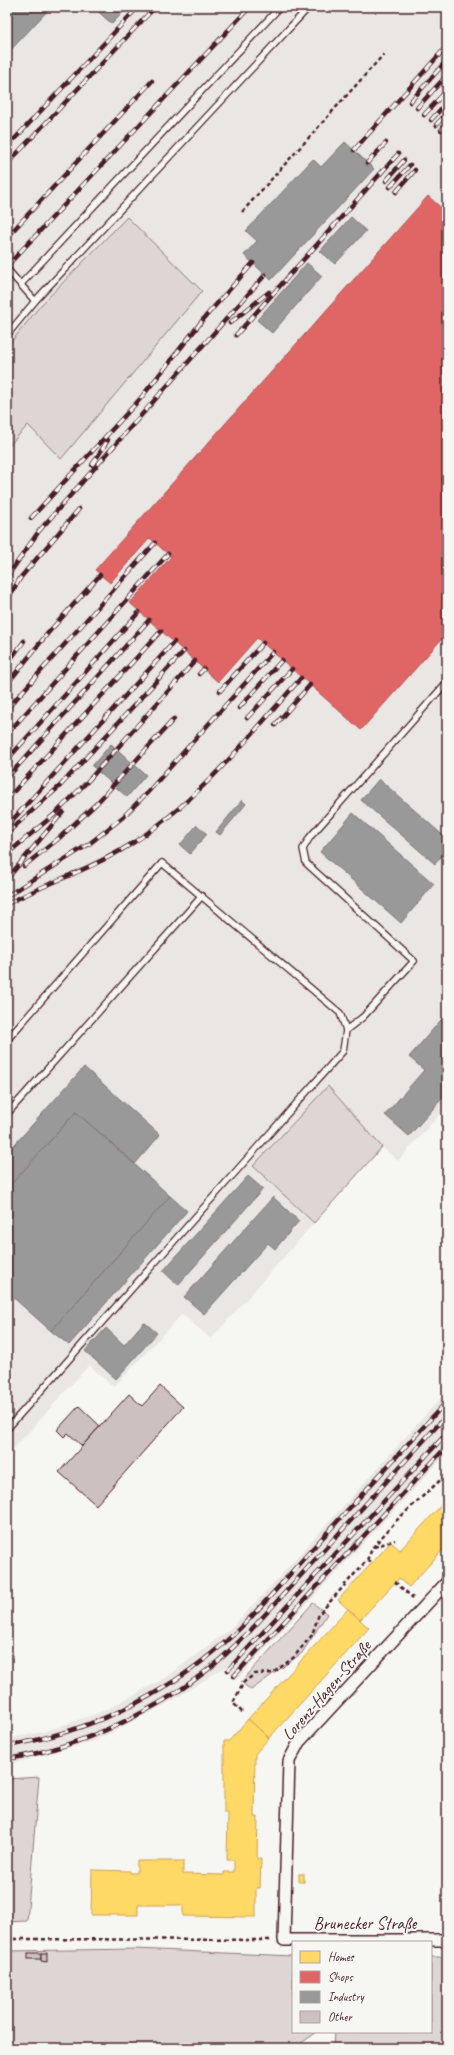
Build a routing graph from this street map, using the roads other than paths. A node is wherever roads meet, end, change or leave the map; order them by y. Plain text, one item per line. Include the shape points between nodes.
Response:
1 (280, 7) edge
2 (309, 7) edge
3 (7, 269) edge
4 (21, 284) junction
5 (35, 301) junction
6 (7, 335) edge
7 (447, 682) edge
8 (202, 896) junction
9 (346, 1030) junction
10 (7, 1040) edge
11 (7, 1114) edge
12 (7, 1429) edge
13 (447, 1582) edge
14 (284, 1940) joint
15 (447, 1940) edge

1 - 4 lane
2 - 5 lane
3 - 4 lane
4 - 5 lane
5 - 6 lane
7 - 9 lane via 310,837 303,849 306,863 414,961 363,1017
8 - 9 lane via 340,1013
8 - 10 lane via 162,863
8 - 11 lane
9 - 12 lane via 343,1051
13 - 14 street, Lorenz-Hagen-Straße via 299,1742 289,1761
14 - 15 street, Brunecker Straße

